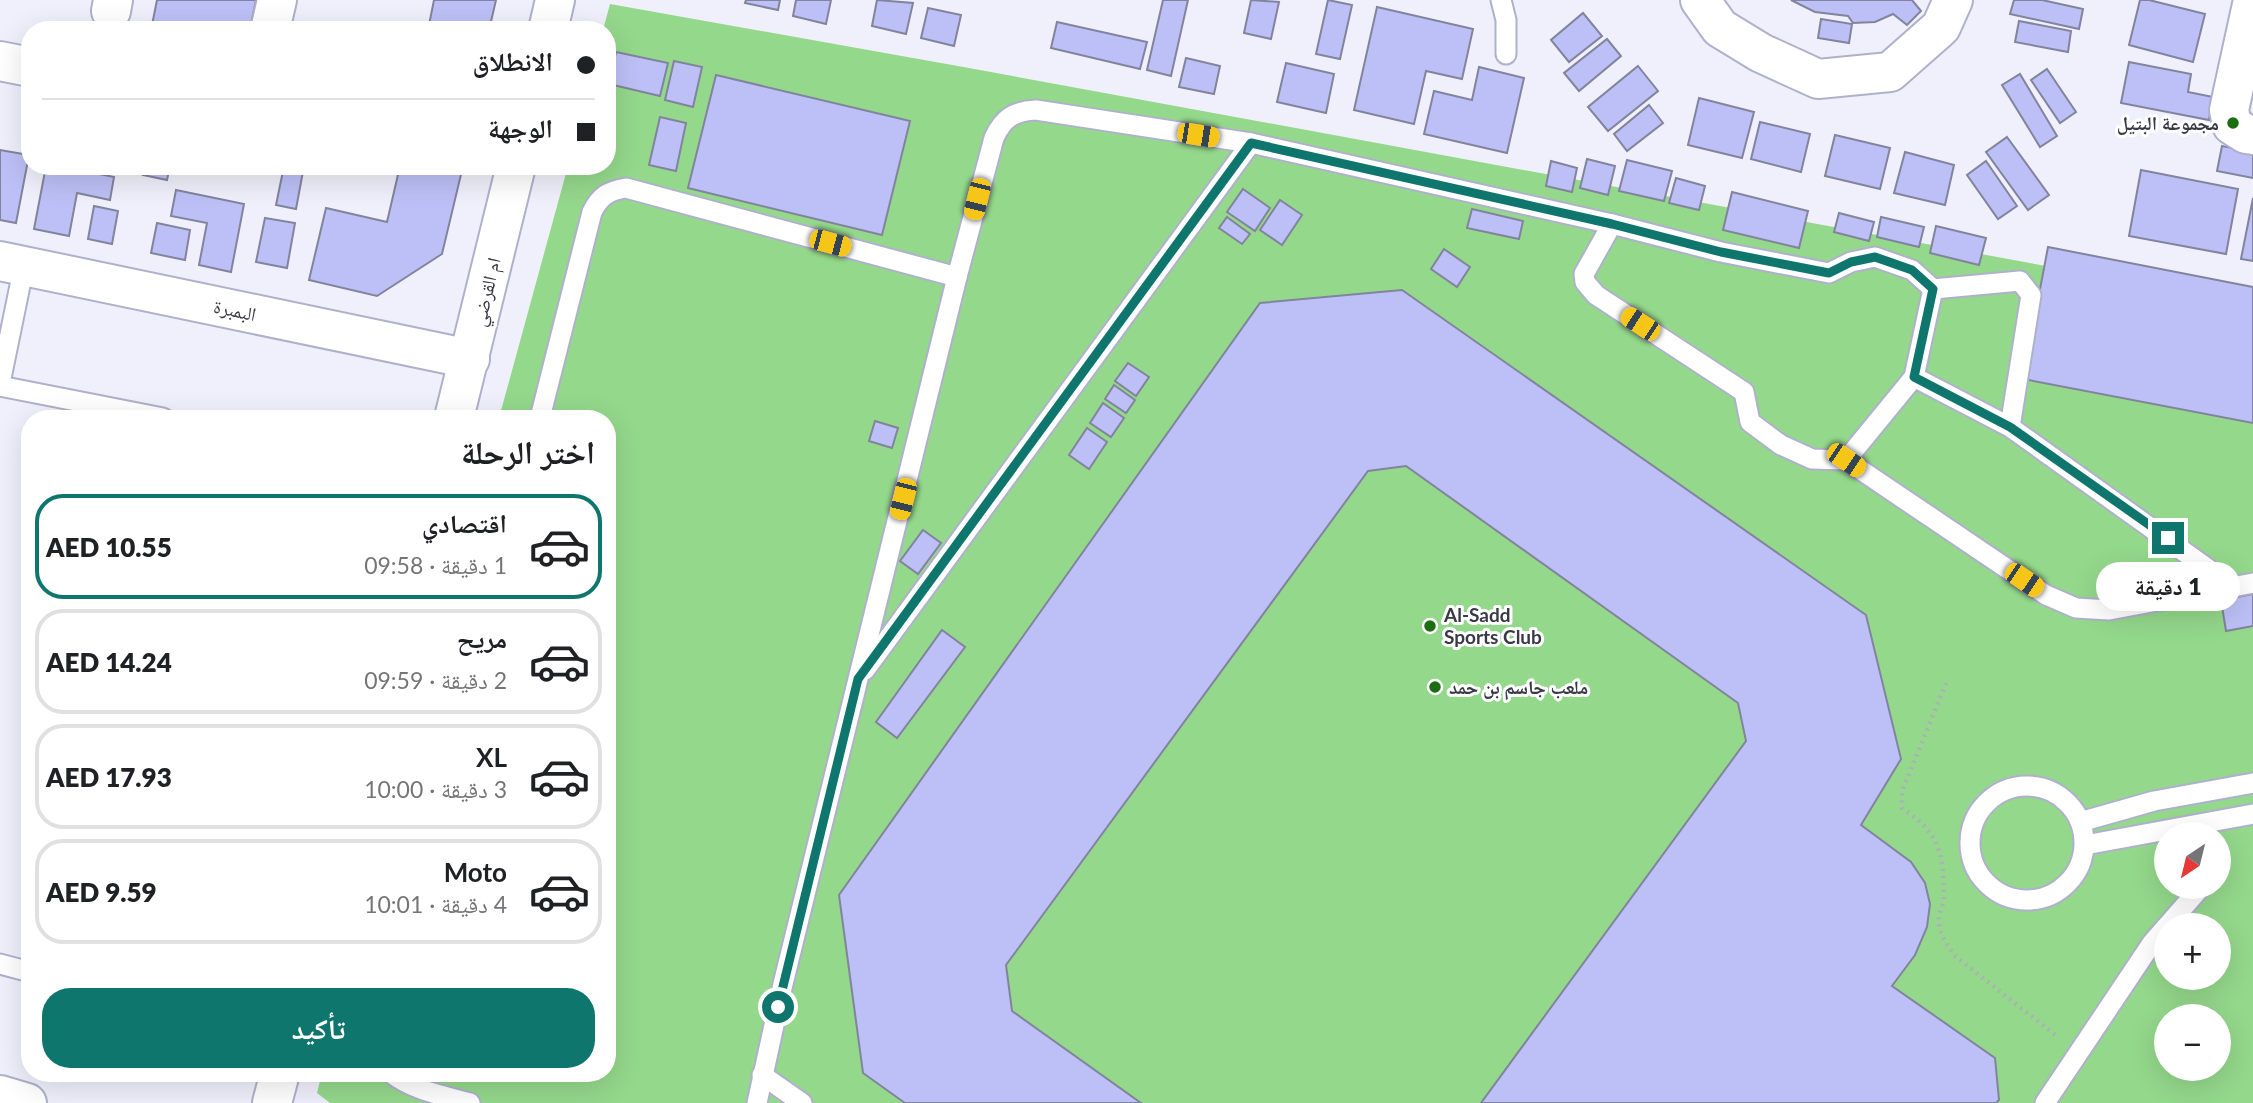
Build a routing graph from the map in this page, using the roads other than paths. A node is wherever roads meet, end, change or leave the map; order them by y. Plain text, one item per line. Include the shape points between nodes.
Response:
1 (277, 0) edge
2 (555, 0) edge
3 (1501, 0) edge
4 (1700, 0) edge
5 (1953, 0) edge
6 (2253, 0) edge
7 (272, 21) edge
8 (550, 21) edge
9 (1506, 54) dead end
10 (0, 61) edge
11 (21, 65) edge
12 (2253, 135) edge
13 (1251, 143) junction
14 (514, 175) edge
15 (1612, 224) junction
16 (12, 264) edge
17 (957, 277) junction
18 (1933, 289) junction
19 (470, 359) junction
20 (1914, 377) junction
21 (0, 384) edge
22 (125, 410) edge
23 (456, 410) edge
24 (542, 410) edge
25 (2010, 427) junction
26 (1846, 460) junction
27 (2253, 583) edge
28 (2232, 586) junction
29 (858, 679) junction
30 (2253, 783) edge
31 (2154, 801) junction
32 (2253, 814) edge
33 (2080, 822) junction
34 (2158, 822) edge
35 (2206, 822) edge
36 (2154, 831) edge
37 (2084, 845) junction
38 (2154, 941) edge
39 (0, 964) edge
40 (21, 970) edge
41 (762, 1075) junction
42 (278, 1082) edge
43 (402, 1082) edge
44 (0, 1095) edge
45 (27, 1103) edge
46 (272, 1103) edge
47 (470, 1103) edge
48 (757, 1103) edge
49 (802, 1103) edge
50 (2045, 1103) edge

1 - 7 street
2 - 8 street
3 - 9 lane
4 - 5 street via 1720,28 1818,79 1890,72 1941,27
6 - 12 street via 2229,110 2232,125
10 - 11 street
13 - 15 lane
13 - 17 lane via 1022,110 999,125
13 - 29 lane
14 - 19 street, ام القرضي
15 - 18 lane via 1829,273 1875,257 1912,270
15 - 26 lane via 1584,274 1596,295 1744,392 1750,422 1780,445 1812,459
16 - 19 street, البمبرة
16 - 21 lane
17 - 24 lane via 626,188 614,190 604,194 592,212
17 - 29 lane
18 - 20 lane
18 - 25 lane via 2020,281 2031,295
19 - 23 street, ام القرضي
20 - 25 lane
20 - 26 lane
21 - 22 lane
25 - 28 lane
26 - 28 lane via 2060,603 2109,610
27 - 28 lane
29 - 41 lane
30 - 31 lane
31 - 33 lane
31 - 34 lane
32 - 35 lane
33 - 37 lane
33 - 37 lane via 2071,805 2055,793 2017,786 1998,793 1978,814 1970,842 1973,861 1982,878 1997,891 2016,899 2035,899 2054,893 2069,881 2080,865
36 - 37 lane
38 - 50 lane
39 - 40 lane
41 - 48 lane
41 - 49 lane
42 - 46 street
43 - 47 lane
44 - 45 street

